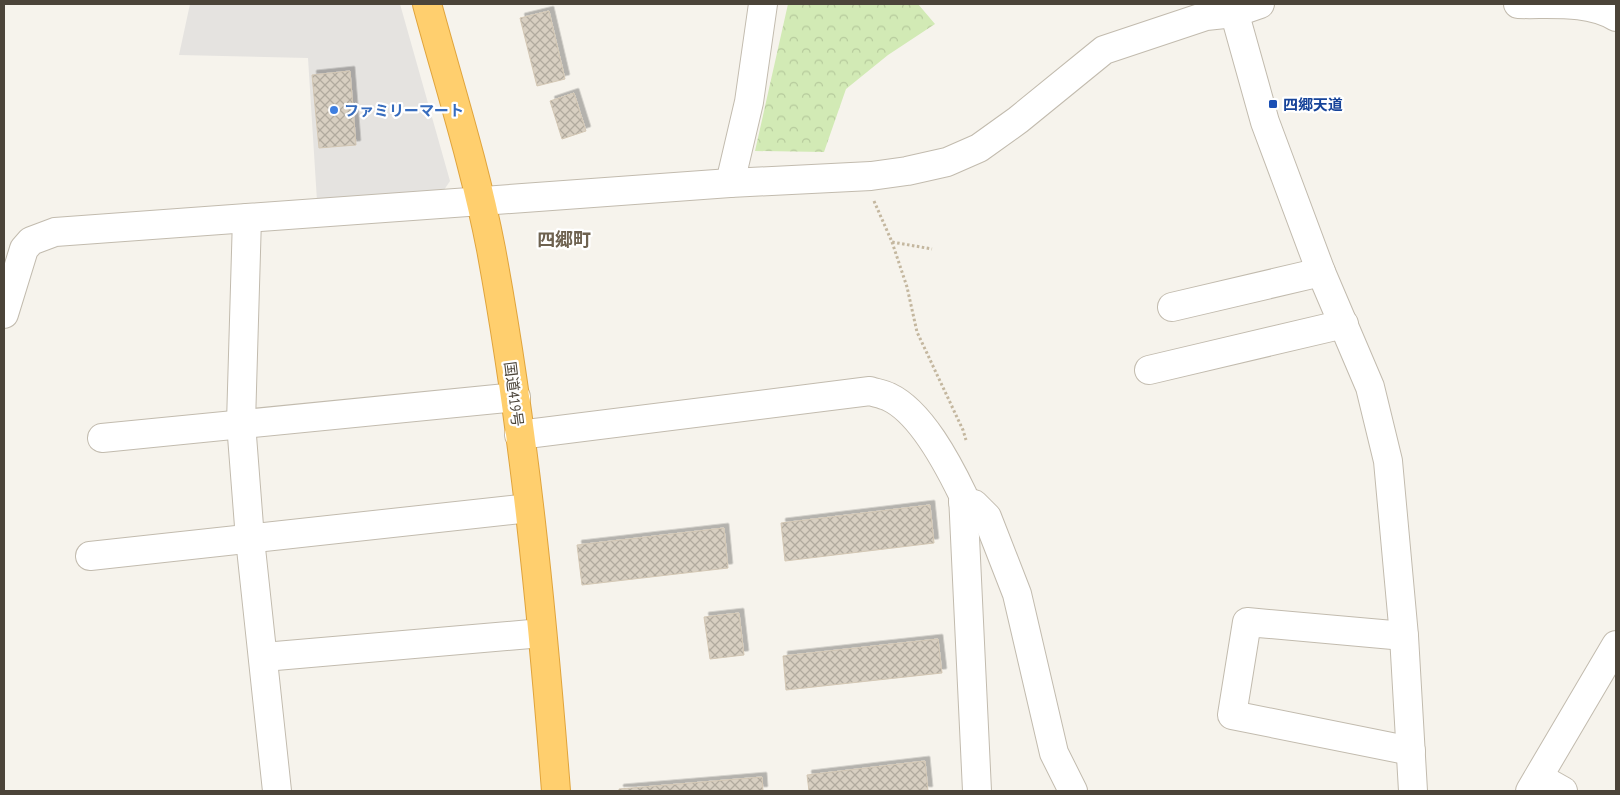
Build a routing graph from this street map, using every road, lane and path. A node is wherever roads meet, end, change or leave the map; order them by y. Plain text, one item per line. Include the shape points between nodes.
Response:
1 (427, 4) edge
2 (763, 4) edge
3 (1260, 4) edge
4 (1518, 4) edge
5 (1233, 8) edge
6 (1609, 10) edge
7 (868, 176) junction
8 (730, 183) junction
9 (481, 203) junction
10 (247, 218) junction
11 (892, 242) junction
12 (932, 249) dead end
13 (1321, 272) junction
14 (1172, 307) dead end
15 (4, 314) edge
16 (1344, 324) junction
17 (1149, 370) dead end
18 (516, 397) junction
19 (241, 423) junction
20 (519, 435) junction
21 (102, 438) dead end
22 (967, 446) dead end
23 (963, 502) junction
24 (529, 508) junction
25 (250, 539) junction
26 (90, 556) dead end
27 (542, 633) junction
28 (1404, 636) junction
29 (1615, 653) edge
30 (264, 657) junction
31 (1411, 751) junction
32 (1535, 785) edge
33 (276, 791) edge
34 (556, 791) edge
35 (977, 791) edge
36 (1073, 791) edge
37 (1413, 791) edge
38 (1563, 791) edge

1 - 9 highway, 国道419号
2 - 8 street via 749,102
3 - 5 street
4 - 6 street
5 - 7 street via 1104,50 979,148 947,162
5 - 13 street via 1265,122
7 - 8 street
7 - 11 path via 870,194
8 - 9 street
9 - 10 street
9 - 18 highway, 国道419号
10 - 15 street via 43,235 24,249
10 - 19 street
11 - 12 path
11 - 22 path via 917,332 963,430
13 - 14 street
13 - 16 street
16 - 17 street
16 - 28 street via 1370,387 1388,461
18 - 19 street
18 - 20 highway, 国道419号
19 - 21 street
19 - 25 street
20 - 23 street via 870,391 889,396 905,408 944,455 963,495
20 - 24 highway, 国道419号
23 - 35 street
23 - 36 street via 974,504 987,518 1017,594 1054,753
24 - 25 street
24 - 27 highway, 国道419号
25 - 26 street
25 - 30 street
27 - 30 street
27 - 34 highway, 国道419号
28 - 31 street
28 - 31 street via 1247,622 1232,715
29 - 32 street
30 - 33 street
31 - 37 street
32 - 38 street

